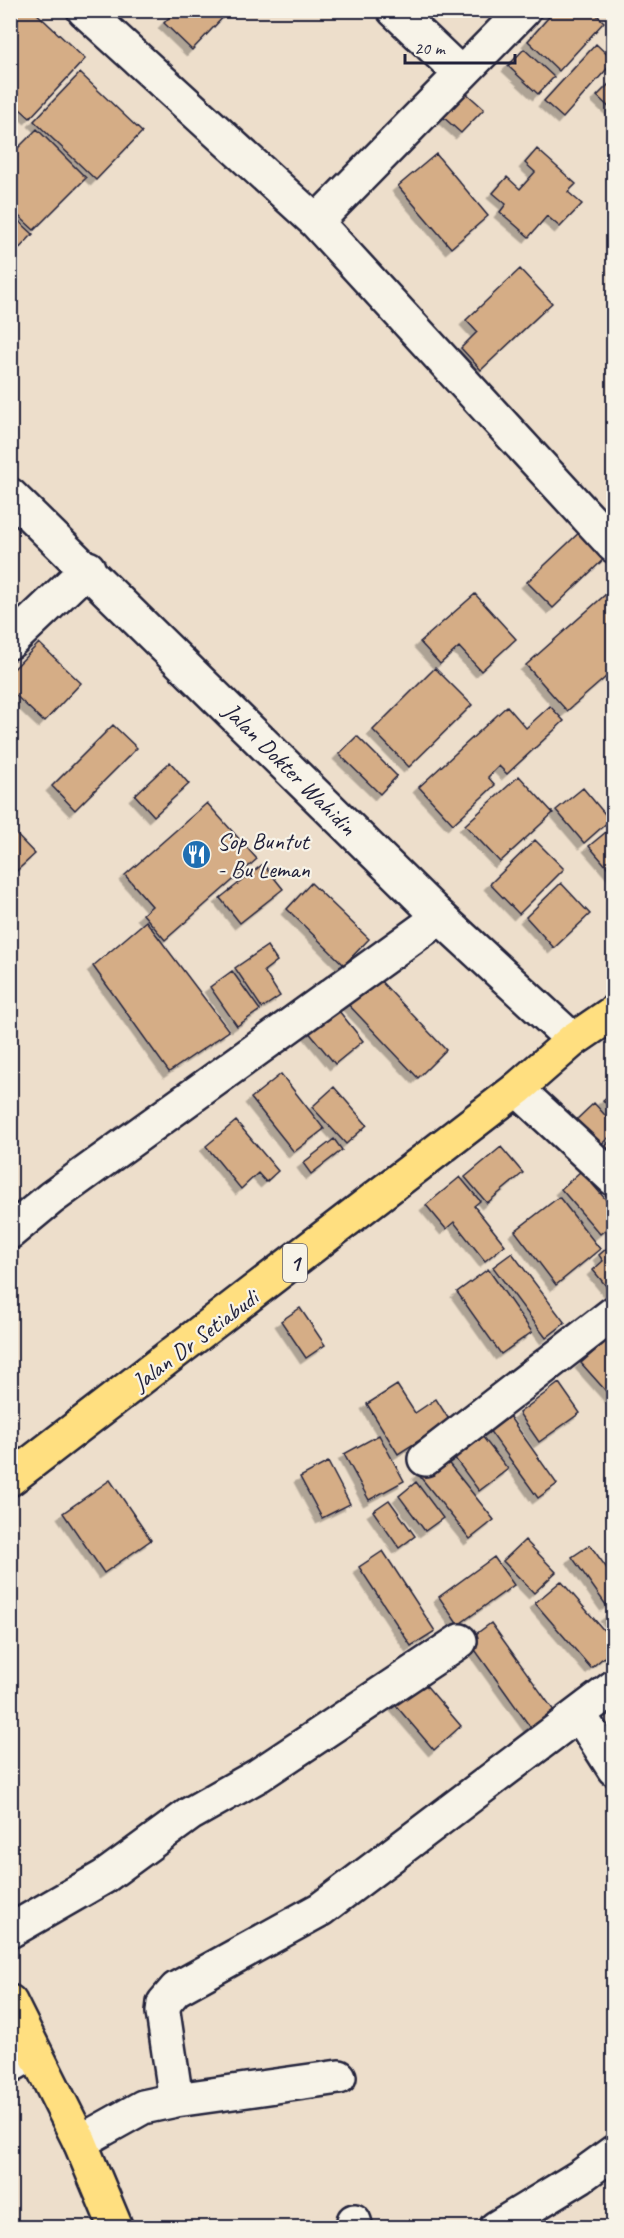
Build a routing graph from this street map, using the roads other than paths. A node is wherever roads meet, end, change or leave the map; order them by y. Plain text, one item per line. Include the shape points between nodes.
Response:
1 (84, 10) edge
2 (394, 10) edge
3 (524, 10) edge
4 (461, 74) junction
5 (316, 222) junction
6 (10, 495) edge
7 (614, 546) edge
8 (88, 568) junction
9 (10, 642) edge
10 (440, 917) junction
11 (614, 1012) edge
12 (573, 1040) junction
13 (518, 1089) junction
14 (614, 1179) edge
15 (10, 1232) edge
16 (614, 1312) edge
17 (425, 1459) dead end
18 (10, 1479) edge
19 (460, 1641) dead end
20 (614, 1687) edge
21 (579, 1714) junction
22 (614, 1769) edge
23 (10, 1931) edge
24 (10, 2002) edge
25 (22, 2059) edge
26 (339, 2077) dead end
27 (176, 2100) junction
28 (80, 2142) junction
29 (614, 2152) edge
30 (116, 2228) edge
31 (496, 2228) edge

1 - 5 street
2 - 4 street
3 - 4 street
4 - 5 street
5 - 7 street
6 - 8 street, Jalan Dokter Wahidin
8 - 9 street
8 - 10 street, Jalan Dokter Wahidin
10 - 12 street, Jalan Dokter Wahidin
10 - 15 street via 51,1197
11 - 12 main road, 1
12 - 13 main road, Jalan Dr Setiabudi / 1
13 - 14 street
13 - 18 main road, Jalan Dr Setiabudi / 1
16 - 17 street
19 - 23 street via 259,1775 190,1814 104,1877
20 - 21 street
21 - 22 street
21 - 27 street via 321,1909 176,1989 164,2003 163,2012
24 - 25 main road
25 - 28 main road
26 - 27 street
27 - 28 street via 142,2108
28 - 30 main road
29 - 31 street

